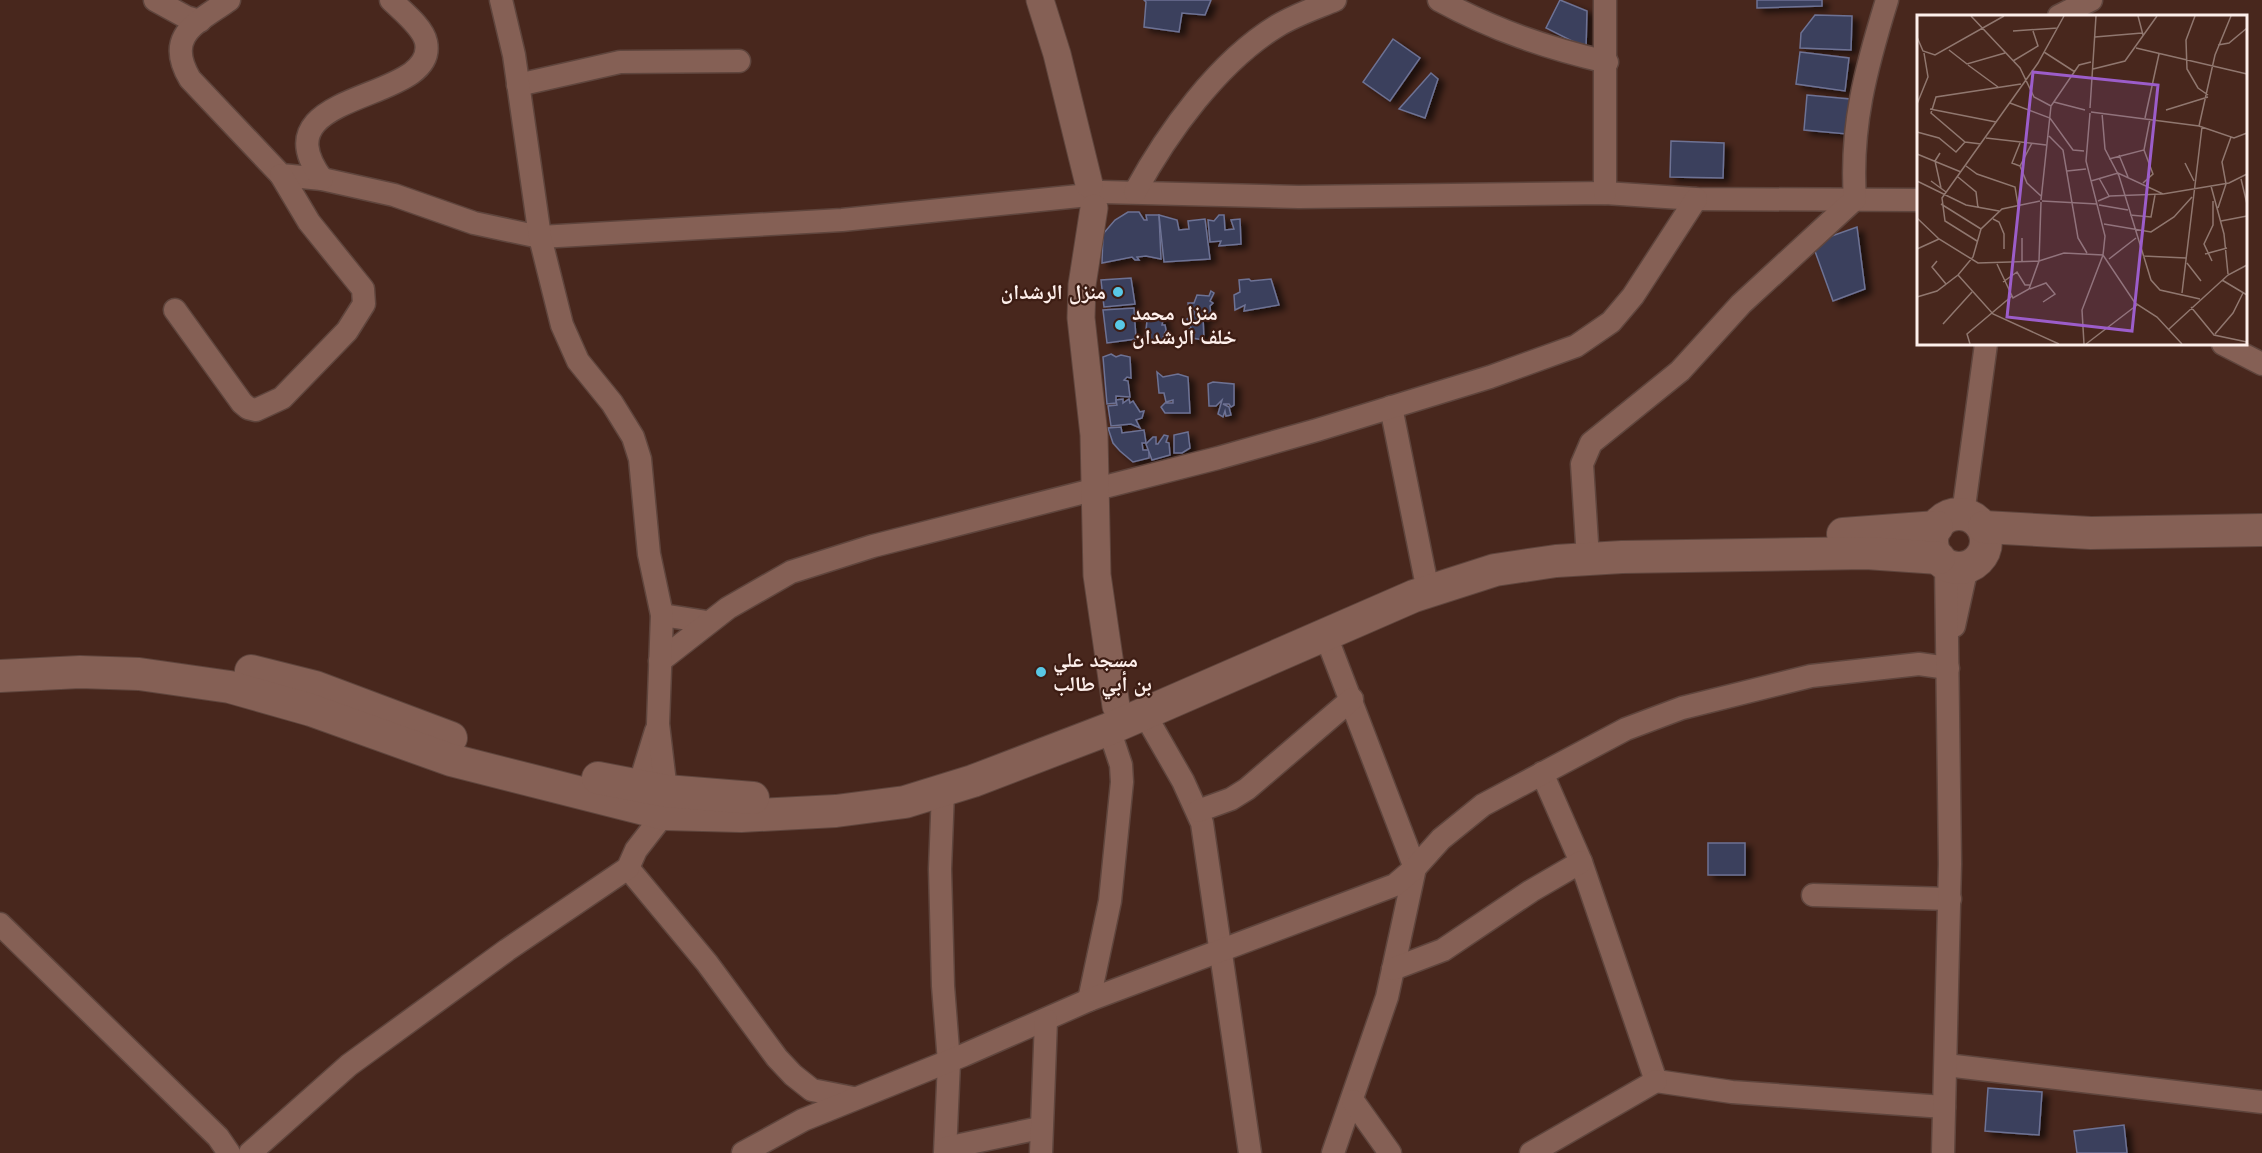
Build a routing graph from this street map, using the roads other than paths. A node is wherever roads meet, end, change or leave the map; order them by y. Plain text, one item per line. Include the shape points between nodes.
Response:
1 (155, 0) edge
2 (229, 0) edge
3 (391, 0) edge
4 (501, 0) edge
5 (1040, 0) edge
6 (1335, 0) edge
7 (1440, 0) edge
8 (1605, 0) edge
9 (1887, 0) edge
10 (2091, 0) edge
11 (2061, 15) edge
12 (200, 21) junction
13 (739, 61) dead end
14 (1607, 62) junction
15 (518, 85) junction
16 (281, 175) junction
17 (322, 179) junction
18 (1135, 192) junction
19 (1605, 193) junction
20 (1091, 195) junction
21 (1696, 199) junction
22 (1855, 199) junction
23 (1917, 200) edge
24 (540, 237) junction
25 (175, 310) dead end
26 (1986, 345) edge
27 (2225, 345) edge
28 (2262, 364) edge
29 (1390, 407) junction
30 (1094, 489) junction
31 (2262, 530) edge
32 (1587, 543) junction
33 (1960, 544) junction
34 (2262, 548) edge
35 (1425, 576) junction
36 (662, 615) junction
37 (707, 622) junction
38 (1326, 636) junction
39 (0, 659) edge
40 (1947, 659) junction
41 (660, 661) junction
42 (0, 676) edge
43 (1352, 699) junction
44 (1123, 716) junction
45 (1542, 773) junction
46 (943, 792) junction
47 (651, 800) junction
48 (1198, 811) junction
49 (632, 859) junction
50 (1581, 862) junction
51 (1416, 868) junction
52 (1813, 895) dead end
53 (1950, 899) junction
54 (0, 924) edge
55 (1221, 950) junction
56 (1393, 969) junction
57 (1089, 1000) junction
58 (1046, 1020) junction
59 (948, 1062) junction
60 (1946, 1065) junction
61 (1656, 1081) junction
62 (856, 1098) junction
63 (1353, 1101) junction
64 (2262, 1102) edge
65 (1944, 1107) junction
66 (1040, 1128) junction
67 (946, 1151) edge
68 (229, 1153) edge
69 (250, 1153) edge
70 (743, 1153) edge
71 (1041, 1153) edge
72 (1250, 1153) edge
73 (1333, 1153) edge
74 (1390, 1153) edge
75 (1531, 1153) edge
76 (1943, 1153) edge

1 - 12 street
2 - 12 street
3 - 17 street via 422,32 426,57 401,79 331,111 315,125 307,140 307,152 309,162
4 - 15 street
5 - 20 street
6 - 18 street via 1276,27 1240,55 1178,123
7 - 14 street via 1513,36
8 - 14 street
9 - 22 street via 1868,60 1854,134
10 - 11 street
12 - 16 street via 182,39 179,52 183,66 190,79
13 - 15 street via 620,62
14 - 19 street
15 - 24 street
16 - 17 street
16 - 25 street via 309,222 363,289 364,304 355,322 282,398 256,410 242,403
17 - 24 street via 394,195 496,229
18 - 19 street via 1299,197
18 - 20 street
19 - 21 street
20 - 24 street via 762,226
20 - 30 street via 1081,318 1094,427
21 - 22 street
21 - 29 street via 1633,296 1591,338 1490,377
22 - 23 street
22 - 32 street via 1741,304 1680,371 1591,443 1582,464
24 - 36 street via 570,345 633,437 640,459 650,554
26 - 33 street
27 - 28 street
29 - 30 street via 1218,459
29 - 35 street
30 - 37 street via 873,546 791,572
30 - 44 street via 1097,575
31 - 33 main road via 2091,533
32 - 33 main road via 1762,539
32 - 35 main road via 1489,556
33 - 34 main road
33 - 38 main road via 1894,553 1584,559 1520,565 1434,588
33 - 40 street
35 - 44 main road
36 - 37 street
36 - 41 street
37 - 41 street
38 - 43 street
38 - 44 main road
39 - 47 main road via 106,654 222,664 315,687 448,738
40 - 45 street via 1841,671 1712,700 1626,729
40 - 53 street
41 - 47 street
42 - 47 main road via 140,674 230,687 311,710 451,760
43 - 48 street via 1247,789
43 - 51 street
44 - 46 main road
44 - 47 main road via 900,788 776,799
44 - 48 street
44 - 57 street via 1122,782 1110,901
45 - 50 street
45 - 51 street via 1483,805 1441,839
46 - 47 main road via 836,811 741,816
46 - 59 street via 940,869
47 - 49 street
48 - 55 street
49 - 62 street via 777,1058 806,1087 819,1093
49 - 69 street via 349,1065
50 - 56 street via 1443,950
50 - 61 street
51 - 55 street via 1395,885
51 - 56 street
52 - 53 street
53 - 60 street
54 - 68 street via 218,1137
55 - 57 street
55 - 72 street
56 - 63 street
57 - 58 street
58 - 59 street
58 - 66 street
59 - 62 street
59 - 67 street
60 - 64 street
60 - 65 street
61 - 65 street via 1732,1092
61 - 75 street
62 - 70 street via 802,1120
63 - 73 street
63 - 74 street
65 - 76 street
66 - 67 street
66 - 71 street

